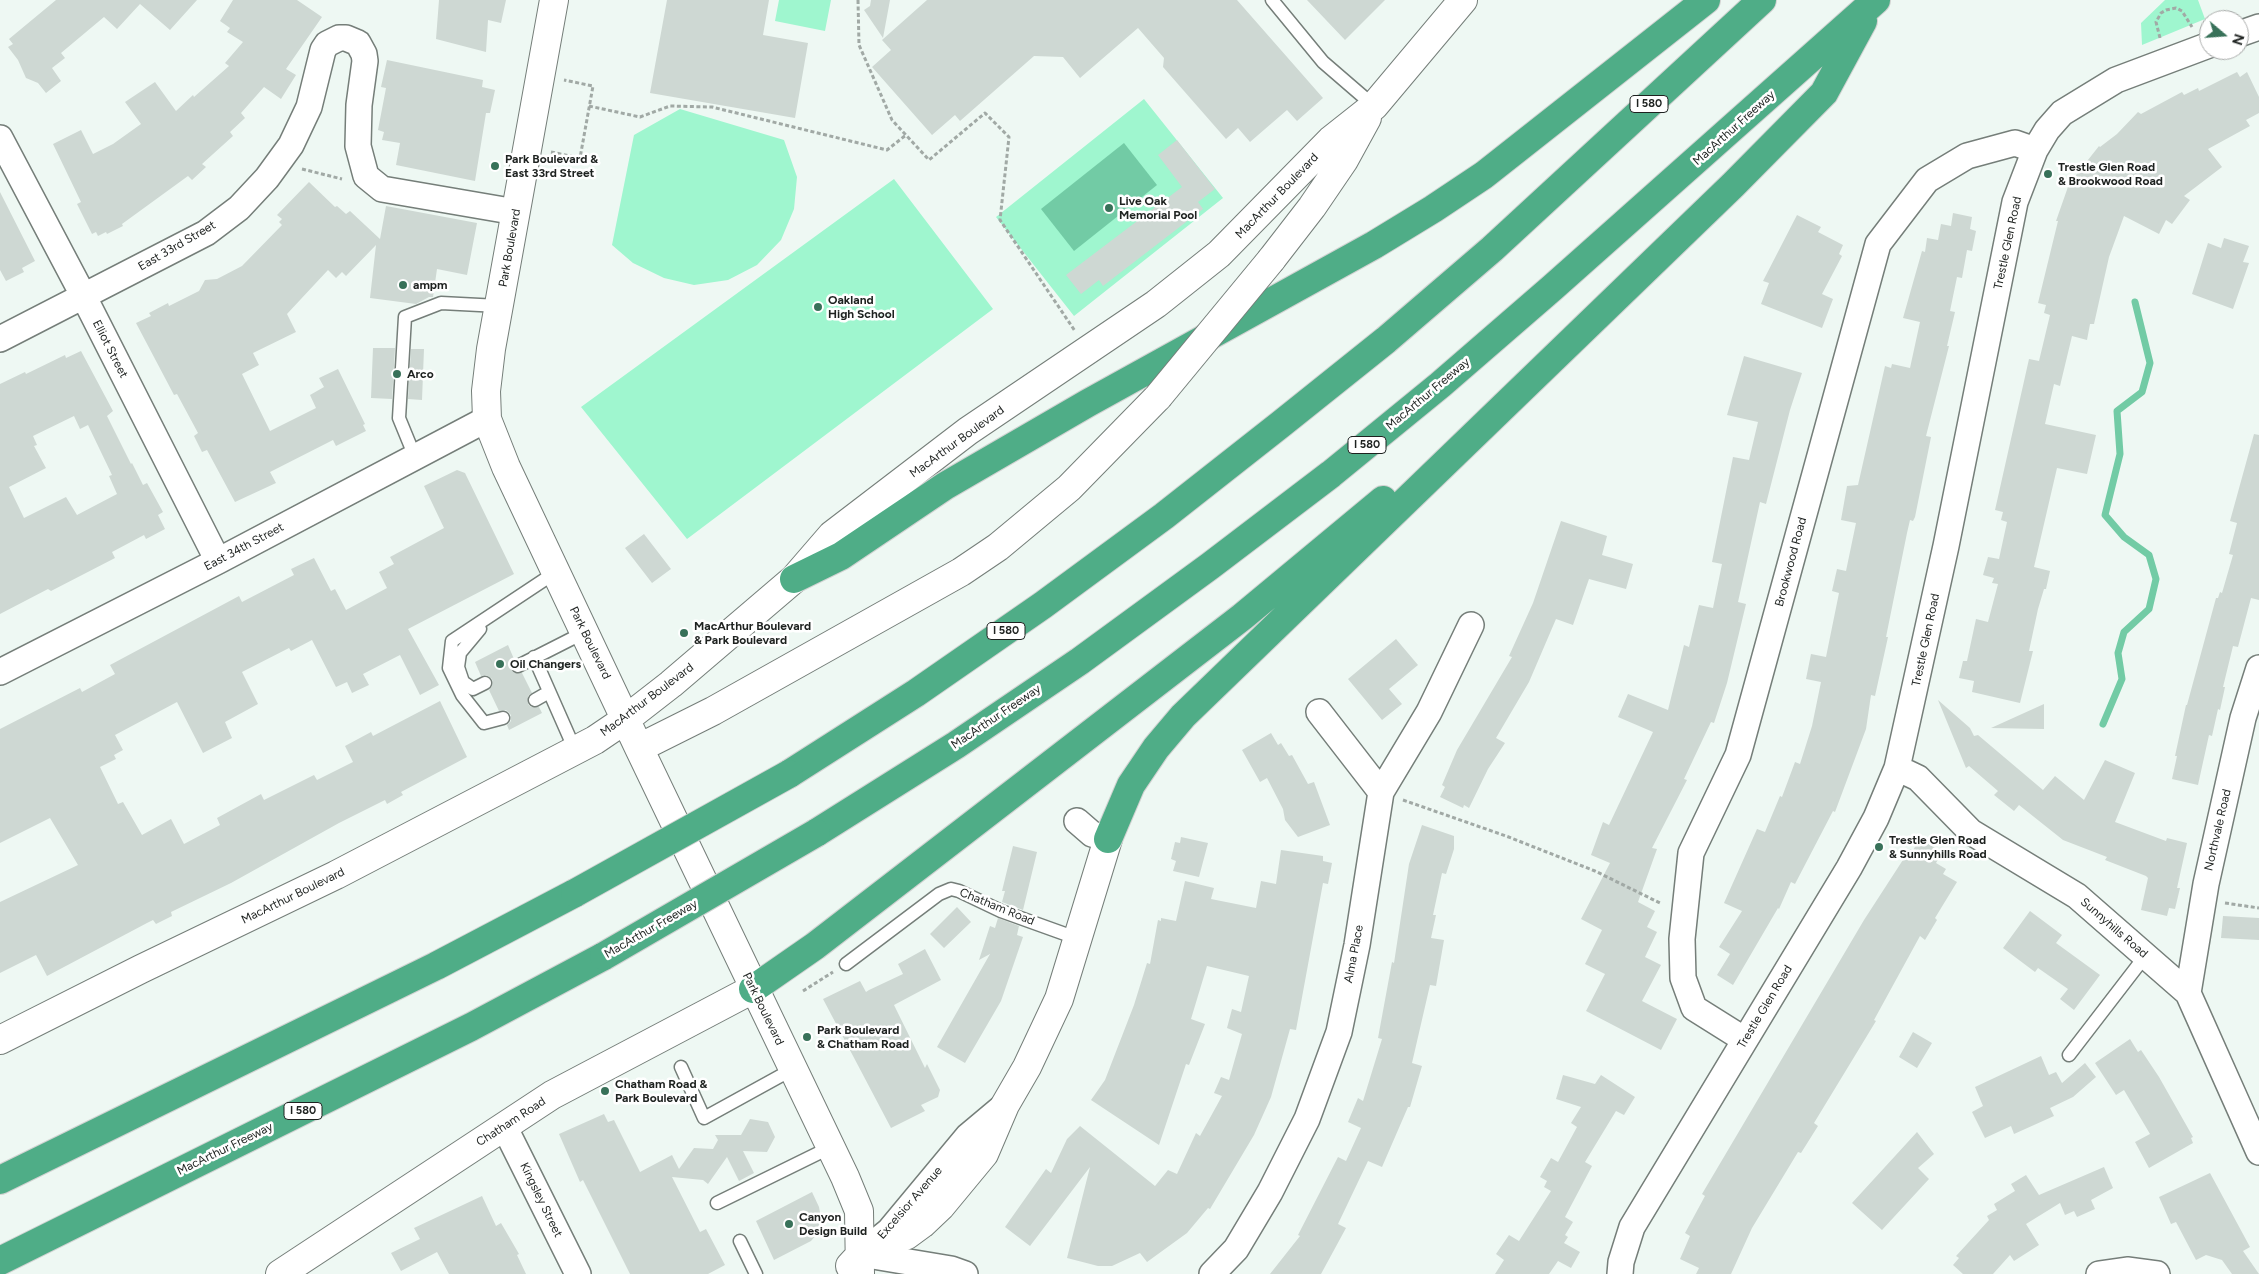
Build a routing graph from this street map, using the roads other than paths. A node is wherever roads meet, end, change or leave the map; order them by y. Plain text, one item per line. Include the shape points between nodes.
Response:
1 (554, 0) edge
2 (1272, 0) edge
3 (1463, 0) edge
4 (1706, 0) edge
5 (1762, 0) edge
6 (1875, 1) edge
7 (2199, 49) edge
8 (1374, 106) junction
9 (0, 138) edge
10 (2034, 150) junction
11 (516, 212) junction
12 (84, 297) junction
13 (499, 306) junction
14 (0, 339) edge
15 (1562, 348) junction
16 (487, 420) junction
17 (415, 457) junction
18 (218, 561) junction
19 (556, 572) junction
20 (794, 579) junction
21 (504, 606) junction
22 (1471, 625) dead end
23 (585, 632) junction
24 (534, 657) junction
25 (518, 666) dead end
26 (2259, 668) edge
27 (0, 672) edge
28 (485, 683) dead end
29 (549, 692) junction
30 (535, 700) dead end
31 (1319, 712) dead end
32 (503, 718) dead end
33 (626, 719) junction
34 (639, 748) junction
35 (575, 750) junction
36 (1897, 768) junction
37 (1381, 792) junction
38 (1077, 821) dead end
39 (1108, 839) junction
40 (1079, 939) junction
41 (2146, 955) junction
42 (846, 964) road end
43 (753, 989) junction
44 (2188, 993) junction
45 (0, 1040) edge
46 (1745, 1040) junction
47 (2069, 1055) dead end
48 (681, 1067) dead end
49 (793, 1070) junction
50 (504, 1126) junction
51 (831, 1147) junction
52 (2259, 1152) edge
53 (0, 1180) edge
54 (717, 1203) dead end
55 (740, 1241) dead end
56 (0, 1262) edge
57 (865, 1267) edge
58 (280, 1274) edge
59 (578, 1274) edge
60 (756, 1274) edge
61 (843, 1274) edge
62 (966, 1274) edge
63 (1212, 1274) edge
64 (1620, 1274) edge
65 (2099, 1274) edge
66 (2157, 1274) edge

1 - 11 main road, Park Boulevard
2 - 8 lane via 1323,62
3 - 8 main road, MacArthur Boulevard
4 - 20 highway via 1484,175 1432,209 1365,250 945,486 841,556
5 - 53 highway, I 580, bridge via 1492,248 1386,340 1164,516 916,693 789,774 575,893 427,970
6 - 15 highway via 1824,93
6 - 56 highway, MacArthur Freeway / I 580, bridge via 1538,301 1331,474 1080,660 956,745 816,833 604,956 462,1032
7 - 10 street, Trestle Glen Road via 2116,80 2062,113
8 - 20 main road, MacArthur Boulevard via 1331,140 1219,254 1156,304 968,431 832,535
8 - 34 main road, MacArthur Boulevard, bridge via 1344,160 1271,260 1158,397 1070,488 1006,541 961,572 730,702
9 - 12 street, Elliot Street
10 - 36 street, Trestle Glen Road via 2015,202 1946,546
10 - 46 street, Brookwood Road via 2015,143 1967,156 1927,180 1878,244 1738,755 1691,853 1682,939 1683,978 1694,1008
11 - 12 street, East 33rd Street via 382,189 366,176 358,146 359,105 366,61 358,43 339,38 323,50 309,107 290,145 267,178 238,208 206,232
11 - 13 main road, Park Boulevard
12 - 14 street, East 33rd Street
12 - 18 street, Elliot Street
13 - 16 main road, Park Boulevard via 486,391
13 - 17 lane via 441,303 405,317 399,418
15 - 39 highway via 1183,716 1156,748 1131,786
15 - 43 highway via 1242,617 823,940
16 - 17 street, East 34th Street
16 - 19 main road, Park Boulevard
17 - 18 street, East 34th Street
18 - 27 street, East 34th Street
19 - 21 lane
19 - 23 main road, Park Boulevard
20 - 33 main road, MacArthur Boulevard
21 - 28 lane via 472,636 460,653 458,667 463,682 473,690
21 - 32 lane via 452,641 449,668 462,695 484,722
22 - 37 street, Alma Place via 1429,712
23 - 24 lane
23 - 33 main road, Park Boulevard
24 - 25 lane
24 - 29 lane
26 - 44 street, Northvale Road via 2243,718 2206,884
29 - 30 lane
29 - 35 lane
31 - 37 street
33 - 34 main road, Park Boulevard
33 - 35 main road, MacArthur Boulevard
34 - 43 main road, Park Boulevard
35 - 45 main road, MacArthur Boulevard via 336,875
36 - 41 street, Sunnyhills Road via 1918,778 1971,832 2077,896
36 - 46 street, Trestle Glen Road via 1880,811 1849,868
37 - 63 street, Alma Place via 1358,945 1338,1032 1307,1120 1270,1192 1236,1249
38 - 39 street via 1092,834
39 - 40 main road, Excelsior Avenue
40 - 42 lane, Chatham Road via 951,889 939,894
40 - 57 main road, Excelsior Avenue via 1059,1000 984,1154 941,1206
41 - 44 street, Sunnyhills Road
41 - 47 lane
43 - 49 main road, Park Boulevard
43 - 50 main road, Chatham Road via 604,1065
44 - 52 street, Sunnyhills Road
46 - 64 street, Trestle Glen Road via 1632,1227
48 - 49 lane via 704,1118
49 - 51 main road, Park Boulevard
50 - 58 main road, Chatham Road
50 - 59 street, Kingsley Street
51 - 54 lane
51 - 57 main road, Park Boulevard via 859,1211
55 - 60 lane
57 - 61 main road
57 - 62 street via 951,1269
65 - 66 street via 2127,1270

